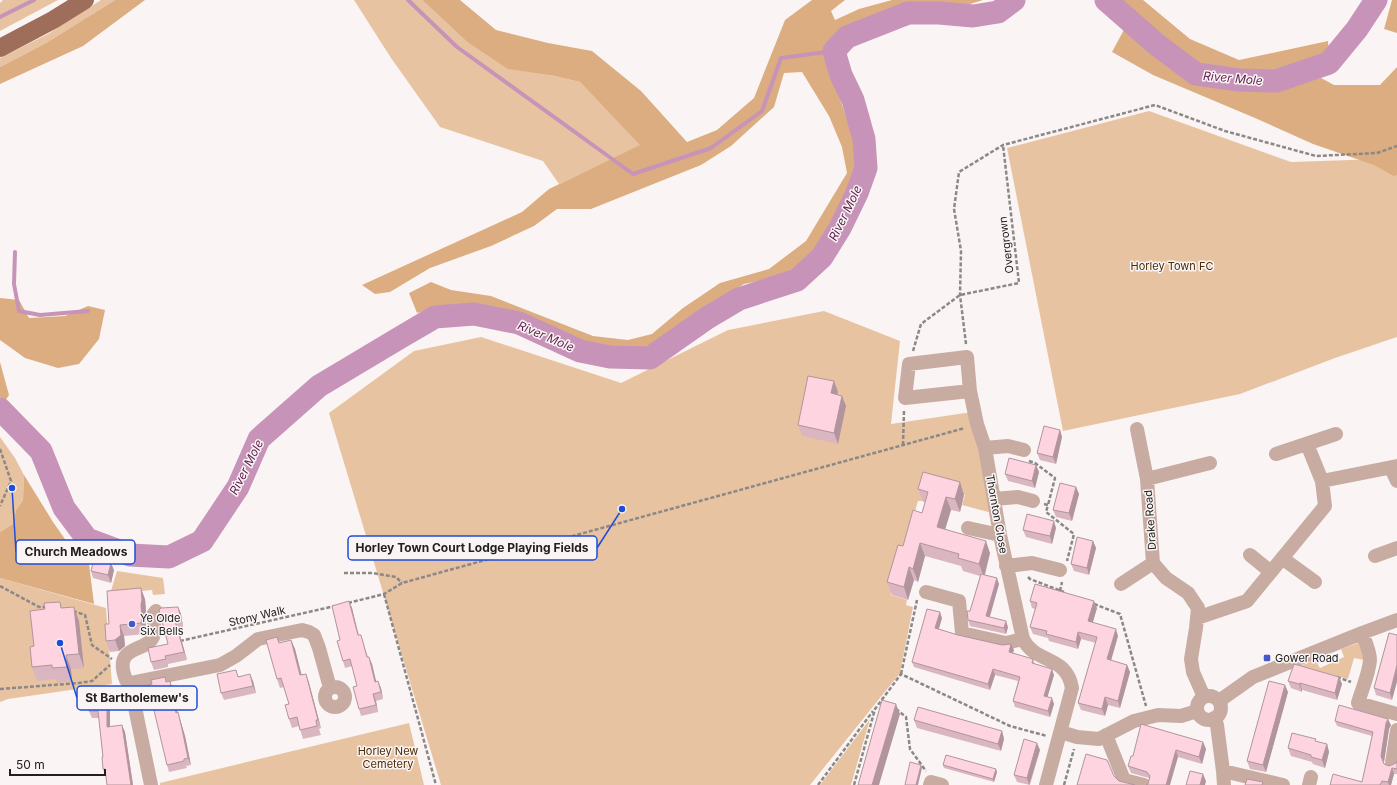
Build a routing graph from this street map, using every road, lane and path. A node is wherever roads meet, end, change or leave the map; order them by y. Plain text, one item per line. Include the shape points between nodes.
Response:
1 (85, 0) edge
2 (0, 48) edge
3 (1003, 145) junction
4 (1397, 146) edge
5 (960, 295) junction
6 (967, 357) junction
7 (910, 364) junction
8 (970, 391) junction
9 (905, 398) junction
10 (977, 424) junction
11 (1137, 429) dead end
12 (1336, 434) dead end
13 (1307, 444) junction
14 (903, 445) junction
15 (985, 448) junction
16 (0, 449) edge
17 (1024, 450) joint
18 (1276, 454) dead end
19 (1210, 463) dead end
20 (1394, 467) edge
21 (1147, 479) junction
22 (1322, 481) junction
23 (1397, 481) edge
24 (994, 499) junction
25 (1033, 501) joint
26 (1048, 505) junction
27 (0, 506) edge
28 (968, 528) dead end
29 (1000, 535) junction
30 (1397, 548) edge
31 (1250, 555) dead end
32 (1375, 556) dead end
33 (1282, 558) junction
34 (1153, 563) junction
35 (1021, 564) junction
36 (1006, 566) junction
37 (1063, 570) junction
38 (1271, 572) junction
39 (344, 573) dead end
40 (1315, 582) dead end
41 (402, 583) junction
42 (1121, 584) dead end
43 (0, 586) edge
44 (1060, 591) junction
45 (926, 592) joint
46 (1066, 593) edge
47 (384, 594) junction
48 (348, 603) edge
49 (1093, 604) edge
50 (340, 605) edge
51 (54, 607) edge
52 (70, 609) edge
53 (156, 611) dead end
54 (1197, 618) junction
55 (1397, 620) edge
56 (1362, 633) junction
57 (1023, 639) junction
58 (176, 642) edge
59 (120, 661) junction
60 (901, 674) junction
61 (1333, 676) edge
62 (130, 683) junction
63 (1363, 685) junction
64 (330, 688) dead end
65 (0, 689) edge
66 (1204, 697) junction
67 (882, 698) junction
68 (1218, 701) junction
69 (888, 703) edge
70 (894, 708) edge
71 (875, 709) junction
72 (1197, 711) junction
73 (1392, 712) edge
74 (1149, 717) junction
75 (1214, 718) junction
76 (1397, 730) edge
77 (868, 732) junction
78 (874, 734) edge
79 (1106, 735) junction
80 (1060, 736) junction
81 (1077, 737) junction
82 (1392, 763) edge
83 (856, 776) junction
84 (862, 778) edge
85 (1223, 778) edge
86 (935, 784) edge
87 (151, 785) edge
88 (436, 785) edge
89 (818, 785) edge
90 (854, 785) edge
91 (1046, 785) edge
92 (1064, 785) edge
93 (1144, 785) edge
94 (1283, 785) edge

1 - 2 main road
3 - 4 path via 1155,105 1225,131 1316,156 1377,153
3 - 5 path via 959,172 954,210 961,251
3 - 5 path, Overgrown via 1019,283
5 - 6 path
5 - 7 path via 921,324
6 - 7 street
6 - 8 street, Thornton Close
7 - 9 street
8 - 9 street
8 - 10 street, Thornton Close
9 - 14 path
10 - 14 path
10 - 15 street, Thornton Close
11 - 21 street, Drake Road
12 - 13 street
13 - 18 street
13 - 22 street
14 - 41 path
15 - 17 street via 1008,446
15 - 24 street, Thornton Close
16 - 27 path via 10,481
17 - 26 path via 1031,452 1029,462 1036,463 1055,478
19 - 21 street
20 - 22 street
20 - 23 street
21 - 34 street, Drake Road
22 - 33 street via 1325,506
24 - 25 street via 1018,497
24 - 29 street, Thornton Close
25 - 26 path
26 - 37 path via 1046,512 1074,534
28 - 29 street
29 - 36 street, Thornton Close
30 - 32 street
31 - 38 street
33 - 38 street
33 - 40 street
34 - 42 street
34 - 54 street, Drake Road via 1166,578 1188,592 1198,608
35 - 36 street, Thornton Close
35 - 37 street, Thornton Close via 1032,563
35 - 44 path via 1030,579
36 - 57 street
37 - 44 path
38 - 54 street via 1247,601
39 - 41 path via 372,573 396,577
41 - 47 path
43 - 51 path via 39,607
44 - 46 path
45 - 57 street via 959,601 962,633 1006,643
45 - 60 path via 918,594
47 - 48 path
47 - 88 path
49 - 74 path via 1120,614
50 - 58 path, Stony Walk
52 - 59 path via 85,615 92,645
53 - 59 street via 153,615 153,639 131,650
54 - 66 street via 1191,660 1193,672
55 - 56 street
56 - 63 street via 1370,659
56 - 68 street via 1253,677
57 - 80 street via 1026,646 1068,674 1072,688
59 - 62 street via 126,680
59 - 65 path via 92,681
60 - 67 path
60 - 80 path via 1010,726
61 - 63 path
62 - 64 street via 220,665 258,639 302,630 314,635
62 - 87 street
63 - 73 street via 1358,702
66 - 68 street via 1212,696
66 - 72 street via 1198,702
67 - 69 path
67 - 71 path
68 - 75 street via 1221,709
70 - 86 path via 906,717 910,749
71 - 77 path
71 - 89 path
72 - 74 street via 1181,716
72 - 75 street via 1204,719
74 - 79 street via 1134,721
75 - 85 street
76 - 82 street
77 - 78 path
77 - 83 path
79 - 81 street via 1099,739
79 - 93 street via 1124,780
80 - 81 street
80 - 91 street
81 - 92 path
83 - 84 path
83 - 90 path
85 - 94 street

